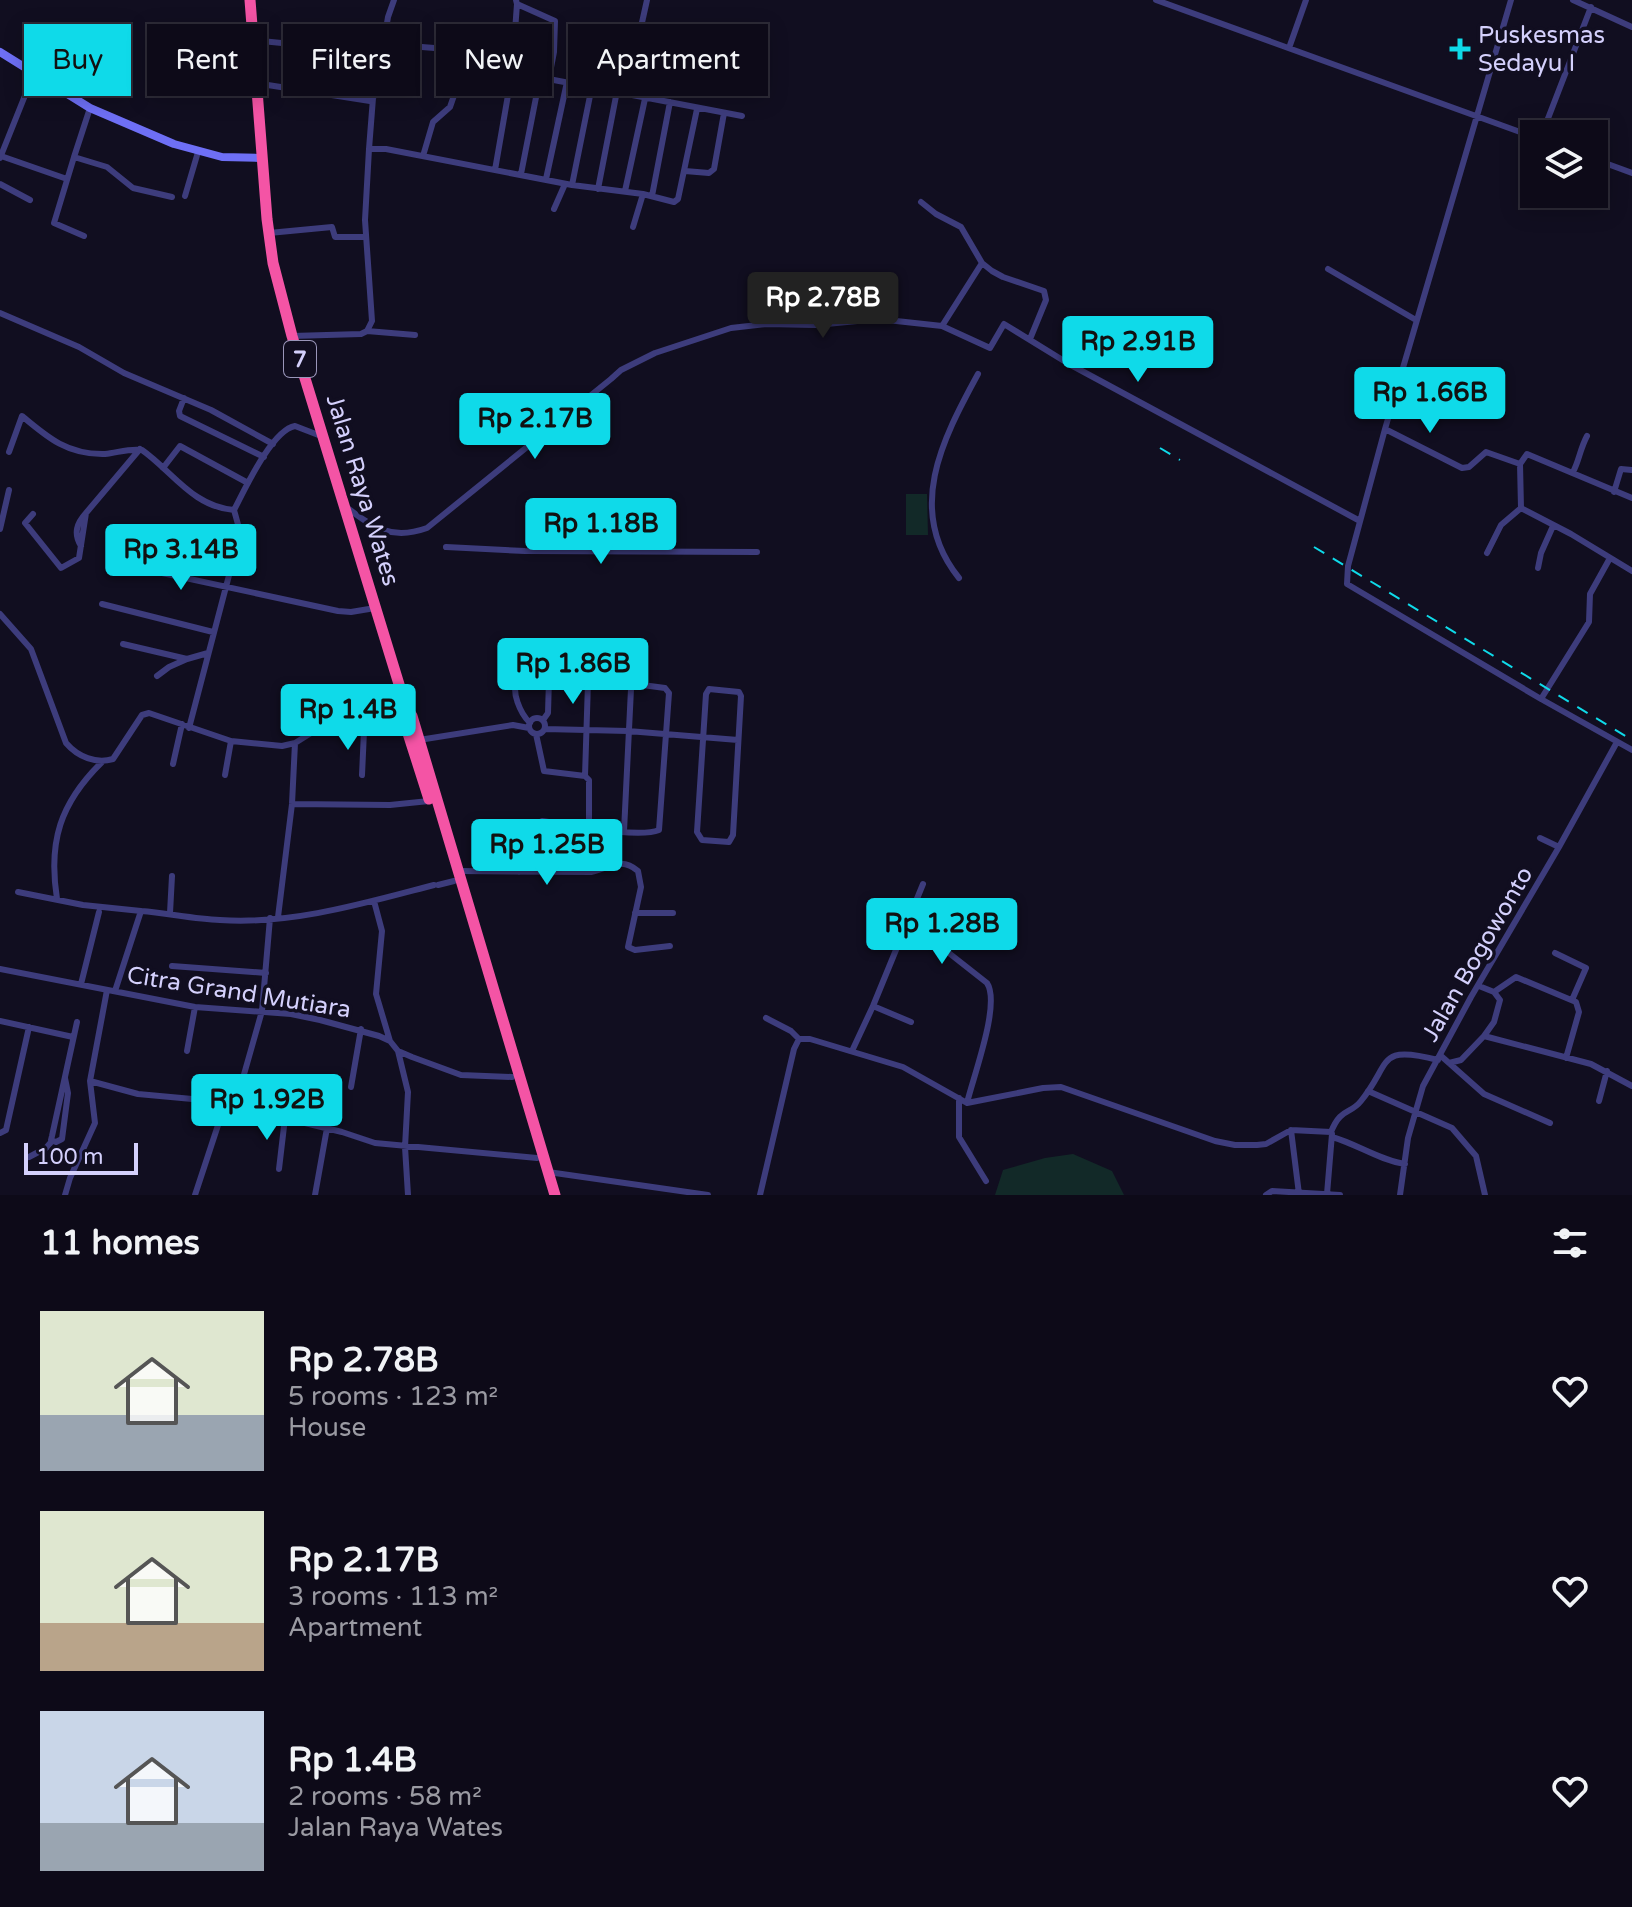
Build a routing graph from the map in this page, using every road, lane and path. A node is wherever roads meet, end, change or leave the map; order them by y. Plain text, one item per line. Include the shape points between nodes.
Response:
1 (250, 0) edge
2 (394, 0) edge
3 (647, 0) edge
4 (1156, 0) edge
5 (1306, 0) edge
6 (1511, 0) edge
7 (1573, 0) edge
8 (516, 2) edge
9 (1591, 7) junction
10 (251, 24) edge
11 (387, 24) edge
12 (514, 24) edge
13 (642, 24) edge
14 (1632, 27) edge
15 (1289, 48) junction
16 (0, 52) edge
17 (554, 52) joint
18 (552, 62) edge
19 (24, 67) edge
20 (552, 79) edge
21 (567, 82) joint
22 (267, 85) edge
23 (25, 96) edge
24 (71, 96) edge
25 (256, 96) edge
26 (454, 96) edge
27 (508, 96) edge
28 (536, 96) edge
29 (590, 96) edge
30 (616, 96) edge
31 (641, 96) edge
32 (646, 97) junction
33 (373, 98) joint
34 (670, 102) junction
35 (90, 108) junction
36 (697, 109) junction
37 (724, 113) junction
38 (742, 116) dead end
39 (1477, 116) junction
40 (1547, 120) edge
41 (1520, 132) edge
42 (369, 149) junction
43 (198, 152) junction
44 (423, 156) junction
45 (0, 157) edge
46 (74, 157) junction
47 (261, 158) junction
48 (1608, 164) edge
49 (495, 170) junction
50 (685, 171) junction
51 (1632, 173) edge
52 (521, 174) junction
53 (67, 179) junction
54 (546, 179) junction
55 (0, 184) edge
56 (569, 184) junction
57 (598, 189) junction
58 (625, 191) junction
59 (643, 194) junction
60 (185, 196) dead end
61 (652, 196) junction
62 (172, 197) dead end
63 (30, 200) dead end
64 (921, 202) dead end
65 (554, 209) dead end
66 (633, 227) dead end
67 (269, 233) junction
68 (84, 236) dead end
69 (365, 237) junction
70 (982, 263) junction
71 (1328, 269) dead end
72 (0, 313) edge
73 (1416, 320) junction
74 (942, 326) junction
75 (367, 331) junction
76 (415, 335) dead end
77 (292, 336) junction
78 (1030, 339) junction
79 (978, 374) dead end
80 (184, 398) junction
81 (13, 408) dead end
82 (22, 416) junction
83 (1385, 429) junction
84 (1587, 436) dead end
85 (325, 438) junction
86 (273, 444) junction
87 (140, 449) junction
88 (9, 452) dead end
89 (264, 457) junction
90 (1520, 464) junction
91 (163, 468) junction
92 (1632, 470) edge
93 (1573, 472) junction
94 (248, 483) junction
95 (9, 490) dead end
96 (1614, 492) junction
97 (1632, 498) edge
98 (345, 506) junction
99 (1521, 508) junction
100 (234, 510) junction
101 (33, 514) dead end
102 (1357, 520) junction
103 (1553, 526) junction
104 (0, 529) edge
105 (446, 547) dead end
106 (757, 552) dead end
107 (1487, 553) dead end
108 (1610, 558) junction
109 (139, 568) dead end
110 (1538, 568) dead end
111 (1632, 571) edge
112 (959, 578) dead end
113 (228, 587) junction
114 (102, 604) dead end
115 (376, 608) junction
116 (0, 614) edge
117 (213, 632) junction
118 (123, 644) dead end
119 (208, 653) junction
120 (187, 659) junction
121 (157, 676) dead end
122 (549, 679) junction
123 (1541, 699) junction
124 (406, 707) junction
125 (543, 720) junction
126 (530, 725) junction
127 (185, 726) junction
128 (406, 727) junction
129 (545, 729) junction
130 (587, 729) junction
131 (364, 731) junction
132 (628, 731) junction
133 (536, 734) junction
134 (667, 735) junction
135 (702, 738) junction
136 (419, 740) junction
137 (738, 740) junction
138 (231, 741) junction
139 (1617, 742) junction
140 (295, 743) junction
141 (1632, 750) edge
142 (102, 761) junction
143 (173, 764) dead end
144 (225, 775) dead end
145 (362, 775) dead end
146 (585, 776) junction
147 (429, 801) junction
148 (292, 804) junction
149 (542, 821) dead end
150 (518, 822) dead end
151 (554, 826) dead end
152 (588, 828) junction
153 (624, 831) junction
154 (1540, 838) dead end
155 (1559, 847) junction
156 (519, 872) junction
157 (555, 872) junction
158 (589, 872) junction
159 (172, 876) dead end
160 (456, 876) junction
161 (923, 884) dead end
162 (18, 892) dead end
163 (57, 899) junction
164 (374, 901) junction
165 (141, 911) junction
166 (99, 912) dead end
167 (170, 913) junction
168 (635, 913) junction
169 (673, 913) dead end
170 (274, 918) junction
171 (904, 932) junction
172 (670, 946) dead end
173 (1555, 953) dead end
174 (172, 966) dead end
175 (0, 969) edge
176 (266, 973) junction
177 (81, 984) junction
178 (1479, 986) junction
179 (111, 990) junction
180 (1494, 992) junction
181 (1572, 1000) junction
182 (873, 1006) junction
183 (195, 1007) junction
184 (262, 1011) junction
185 (766, 1018) dead end
186 (0, 1021) edge
187 (77, 1022) dead end
188 (911, 1022) dead end
189 (29, 1027) junction
190 (361, 1029) junction
191 (1484, 1036) junction
192 (73, 1037) junction
193 (799, 1039) junction
194 (390, 1041) junction
195 (187, 1051) dead end
196 (398, 1051) junction
197 (852, 1051) junction
198 (1439, 1057) junction
199 (1566, 1058) junction
200 (1449, 1063) junction
201 (1607, 1071) junction
202 (512, 1077) junction
203 (90, 1081) junction
204 (1632, 1086) edge
205 (351, 1087) dead end
206 (1368, 1091) junction
207 (959, 1098) junction
208 (1599, 1101) dead end
209 (967, 1103) junction
210 (225, 1104) junction
211 (235, 1106) junction
212 (1415, 1110) junction
213 (285, 1118) junction
214 (1550, 1123) dead end
215 (327, 1128) junction
216 (1291, 1130) junction
217 (0, 1133) edge
218 (1332, 1134) junction
219 (405, 1147) junction
220 (29, 1157) dead end
221 (537, 1158) junction
222 (1405, 1164) junction
223 (279, 1169) dead end
224 (548, 1172) junction
225 (986, 1181) dead end
226 (1299, 1194) edge
227 (1327, 1194) edge
228 (65, 1195) edge
229 (195, 1195) edge
230 (315, 1195) edge
231 (408, 1195) edge
232 (548, 1195) edge
233 (555, 1195) edge
234 (708, 1195) edge
235 (760, 1195) edge
236 (1266, 1195) edge
237 (1340, 1195) edge
238 (1400, 1195) edge
239 (1485, 1195) edge

1 - 10 highway, Jalan Raya Wates / 7
2 - 11 street
3 - 13 street
4 - 15 street
5 - 15 street
6 - 39 street
7 - 9 street
8 - 12 street
8 - 17 street via 555,21
9 - 14 street
9 - 40 street
15 - 39 street
16 - 19 main road
17 - 18 street
20 - 21 street
21 - 54 street
22 - 33 street via 366,102
23 - 45 street
24 - 35 main road
25 - 47 highway, Jalan Raya Wates / 7
26 - 44 street via 433,122
27 - 49 street
28 - 52 street
29 - 56 street
30 - 57 street
31 - 32 street
32 - 34 street
32 - 58 street
33 - 42 street
34 - 36 street
34 - 61 street
35 - 43 main road
35 - 46 street
36 - 37 street
36 - 50 street
37 - 38 street
37 - 50 street via 714,169
39 - 41 street
39 - 73 street
42 - 44 street
42 - 69 street
43 - 47 main road
43 - 60 street
44 - 49 street
45 - 53 street
46 - 53 street
46 - 62 street via 107,167 133,188
47 - 67 highway, Jalan Raya Wates / 7
48 - 51 street
49 - 52 street
50 - 61 street via 677,201
52 - 54 street
53 - 68 street via 54,223
54 - 56 street
55 - 63 street
56 - 57 street
56 - 65 street
57 - 58 street
58 - 59 street
59 - 61 street
59 - 66 street
64 - 70 street via 958,224
67 - 69 street via 332,227 335,237
67 - 77 highway, Jalan Raya Wates / 7
69 - 75 street via 372,321
70 - 74 street
70 - 78 street via 1003,277 1044,291 1046,300
71 - 73 street
72 - 80 street
73 - 83 street
74 - 78 street via 990,348 1004,324
74 - 98 street via 878,319 731,328 621,370 427,528 380,531
75 - 76 street
75 - 77 street
77 - 85 highway, Jalan Raya Wates / 7
78 - 102 street
79 - 112 street via 955,418 932,483 937,541
80 - 86 street
80 - 89 street via 180,416
81 - 82 street
82 - 87 street via 67,449 96,454
82 - 88 street
83 - 90 street via 1462,468 1486,452
83 - 102 street
84 - 93 street
85 - 86 street via 295,426
85 - 98 highway, Jalan Raya Wates / 7
86 - 89 street
87 - 91 street
87 - 101 street via 77,527 78,560 61,568 25,523
89 - 94 street
90 - 93 street via 1527,454
90 - 99 street
91 - 94 street via 180,446
91 - 100 street via 194,496
92 - 96 street via 1621,469
93 - 96 street
94 - 100 street
95 - 104 street
96 - 97 street
98 - 115 highway, Jalan Raya Wates / 7
99 - 103 street
99 - 107 street via 1501,525
100 - 113 street via 238,541
102 - 123 street via 1348,566 1350,587
103 - 108 street
103 - 110 street
105 - 106 street
108 - 111 street
108 - 123 street via 1590,594 1589,622
109 - 113 street
113 - 115 street via 338,611
113 - 117 street
114 - 117 street
115 - 124 highway, Jalan Raya Wates / 7
116 - 142 street via 31,649 66,743 78,754
117 - 119 street
118 - 120 street
119 - 120 street
119 - 127 street
120 - 121 street
122 - 125 street
122 - 126 street via 515,681
122 - 130 street via 588,682
123 - 139 street
124 - 128 highway, Jalan Raya Wates
124 - 136 highway, Jalan Raya Wates / 7
125 - 126 street via 536,718
125 - 129 street
126 - 133 street
126 - 136 street
127 - 138 street
127 - 142 street via 145,713 113,759
127 - 143 street
128 - 131 street
128 - 147 highway, Jalan Raya Wates
129 - 130 street
129 - 133 street
130 - 132 street
130 - 146 street
131 - 140 street via 311,733
131 - 145 street
132 - 134 street
132 - 134 street via 635,684 667,689
132 - 153 street
133 - 146 street via 547,774
134 - 135 street
134 - 153 street via 661,827 650,833
135 - 137 street
135 - 137 street via 709,689 741,693
135 - 137 street via 697,832 702,840 729,842
136 - 160 highway, Jalan Raya Wates / 7
138 - 140 street
138 - 144 street
139 - 141 street
139 - 155 street, Jalan Bogowonto
140 - 148 street
142 - 163 street via 79,787 56,835
146 - 152 street
147 - 148 street
147 - 160 highway, Jalan Raya Wates
148 - 170 street
149 - 152 street
150 - 156 street
151 - 157 street
152 - 153 street
152 - 158 street
154 - 155 street
155 - 178 street, Jalan Bogowonto
156 - 157 street
156 - 160 street
157 - 158 street
158 - 168 street via 620,862 635,867 641,887
159 - 167 street
160 - 164 street
160 - 202 highway, Jalan Raya Wates
160 - 224 highway, Jalan Raya Wates / 7
161 - 171 street
162 - 163 street
163 - 165 street
164 - 170 street
164 - 194 street via 382,931 376,994
165 - 167 street
165 - 179 street
166 - 177 street
167 - 170 street via 219,920
168 - 169 street
168 - 172 street via 628,947
170 - 176 street
171 - 182 street
171 - 209 street via 940,946 991,988 988,1025
173 - 181 street via 1586,968
174 - 176 street
175 - 177 street, Citra Grand Mutiara
176 - 184 street
177 - 179 street, Citra Grand Mutiara
178 - 180 street
178 - 198 street, Jalan Bogowonto
179 - 183 street, Citra Grand Mutiara
179 - 203 street
180 - 181 street via 1516,977
180 - 191 street via 1500,1006
181 - 199 street via 1579,1012
182 - 188 street
182 - 197 street
183 - 184 street, Citra Grand Mutiara
183 - 195 street
184 - 190 street, Citra Grand Mutiara
184 - 211 street
185 - 193 street
186 - 189 street
187 - 192 street
189 - 192 street
189 - 217 street via 6,1130
190 - 194 street, Citra Grand Mutiara
190 - 205 street
191 - 199 street
191 - 200 street via 1461,1060
192 - 220 street via 62,1139
193 - 197 street
193 - 235 street
194 - 196 street, Citra Grand Mutiara
196 - 202 street via 461,1075
196 - 219 street via 408,1092
197 - 207 street via 903,1067
198 - 200 street
198 - 206 street via 1398,1054 1382,1065
198 - 212 street, Jalan Bogowonto
199 - 201 street
200 - 214 street via 1484,1094
201 - 204 street
201 - 208 street
202 - 221 highway, Jalan Raya Wates
203 - 210 street via 138,1094
203 - 228 street via 95,1123
206 - 212 street
206 - 218 street via 1359,1105 1339,1117
207 - 209 street
207 - 225 street via 959,1137
209 - 216 street via 1052,1086 1235,1145 1266,1144
210 - 211 street
210 - 229 street
211 - 213 street
212 - 222 street, Jalan Bogowonto
212 - 239 street via 1452,1128 1476,1156
213 - 215 street
213 - 223 street
215 - 219 street
215 - 230 street
216 - 218 street
216 - 226 street
218 - 222 street
218 - 227 street
219 - 221 street
219 - 231 street
221 - 232 highway, Jalan Raya Wates
222 - 238 street, Jalan Bogowonto
224 - 233 highway, Jalan Raya Wates / 7
224 - 234 street
226 - 227 street
226 - 236 street
227 - 237 street

